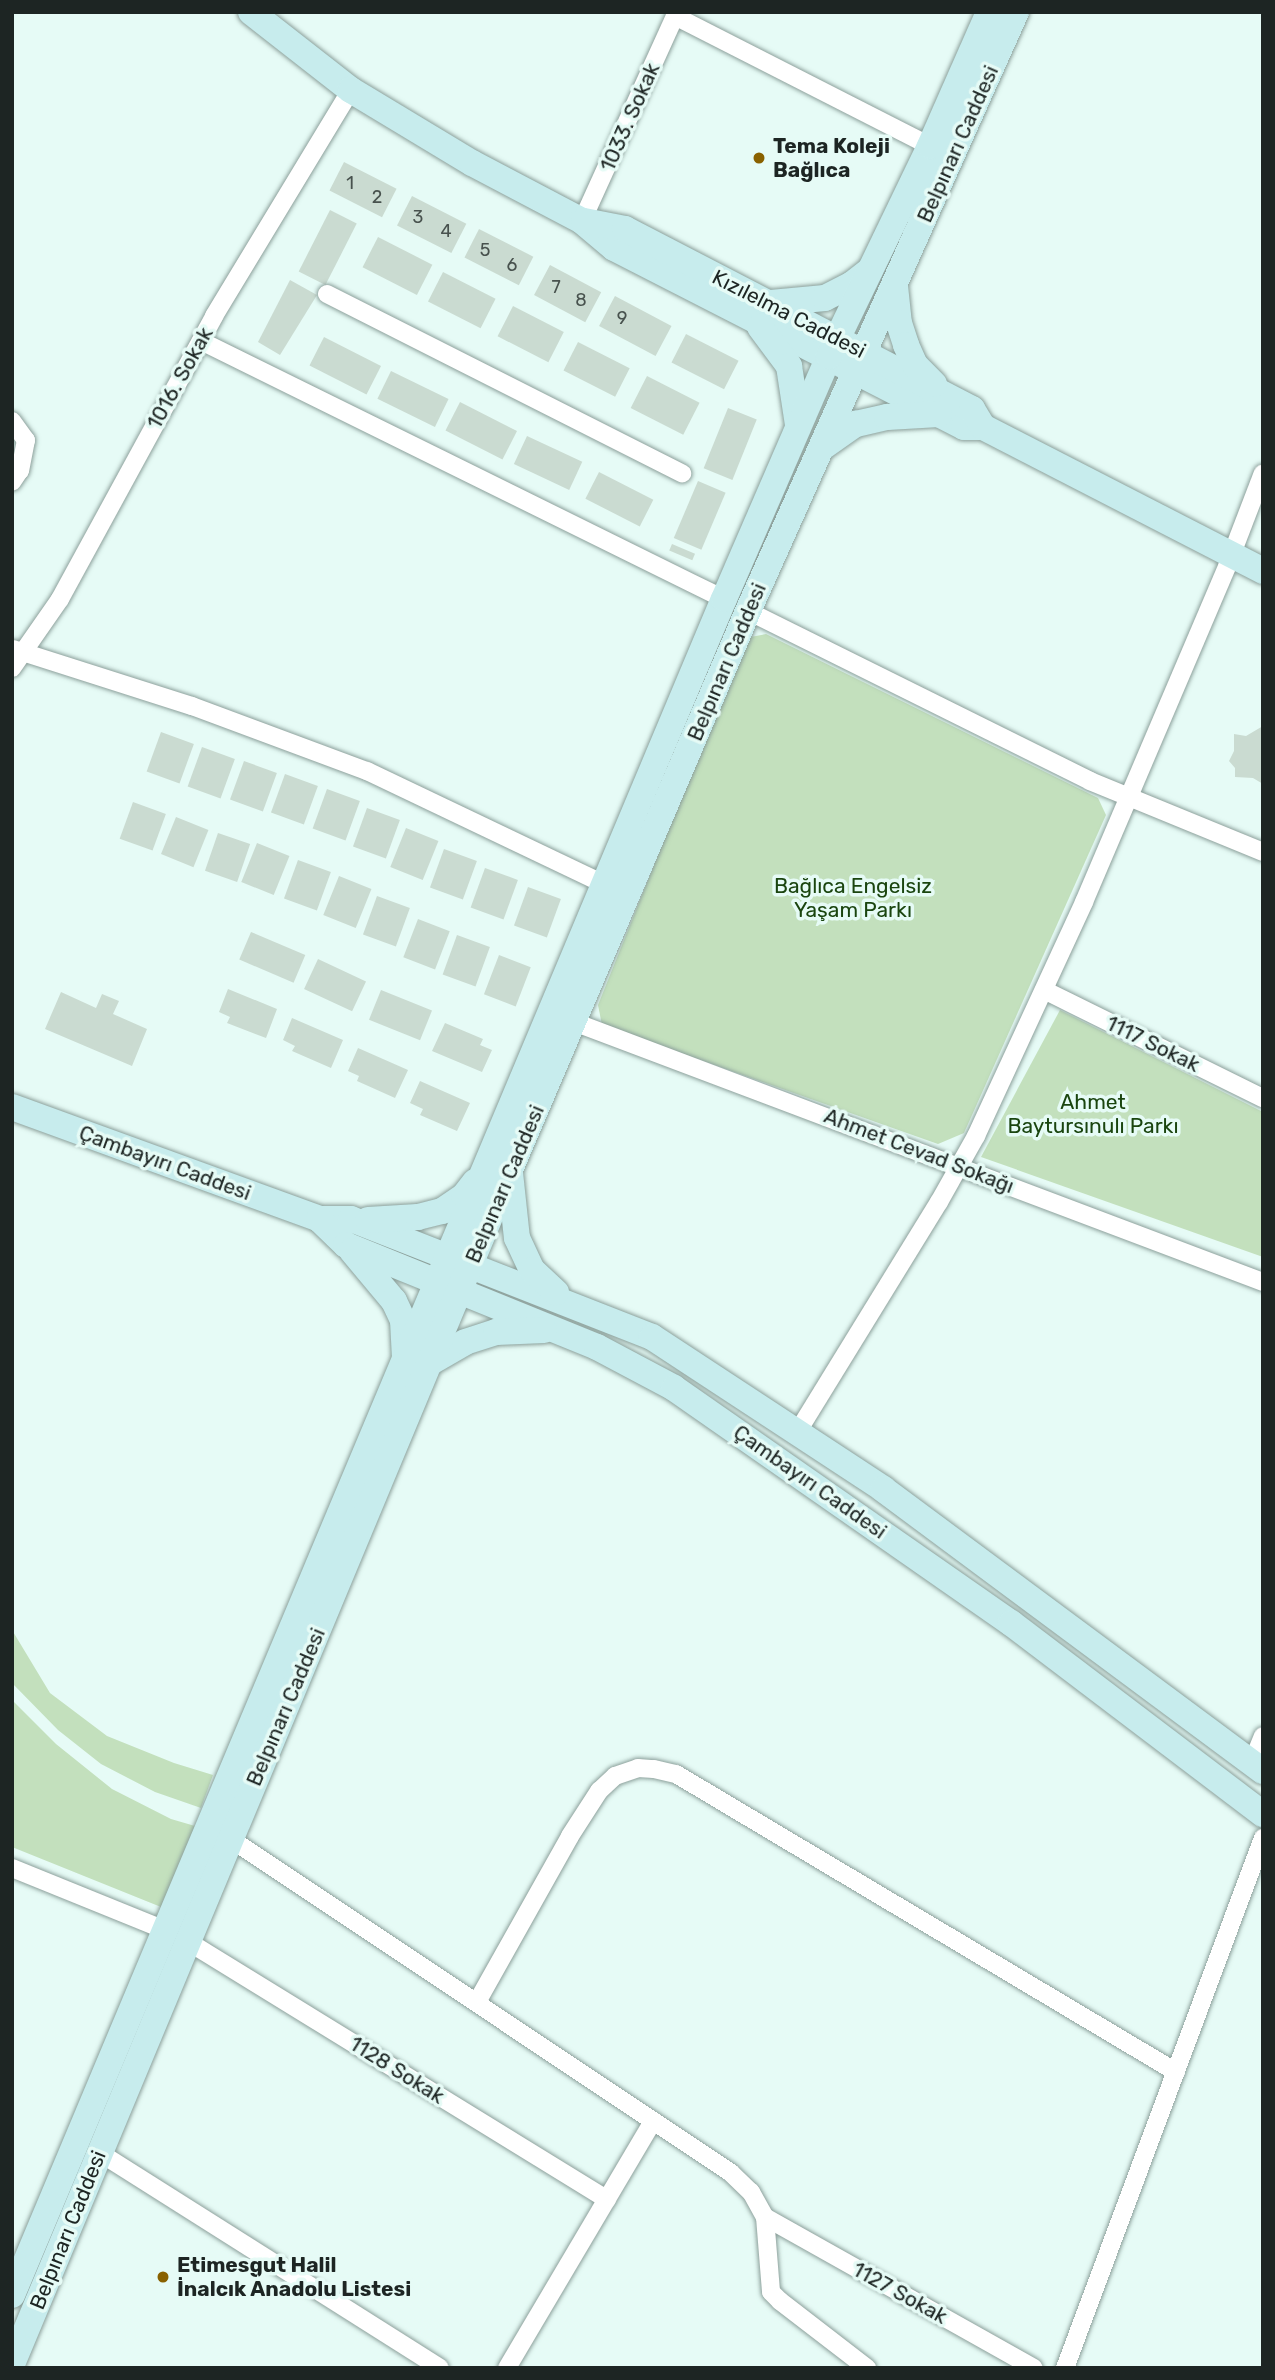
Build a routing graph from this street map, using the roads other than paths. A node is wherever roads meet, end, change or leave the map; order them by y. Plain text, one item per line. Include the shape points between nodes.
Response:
1 (251, 12) edge
2 (989, 12) edge
3 (1016, 12) edge
4 (676, 14) edge
5 (351, 90) junction
6 (930, 146) junction
7 (582, 221) junction
8 (872, 268) junction
9 (895, 286) junction
10 (327, 294) dead end
11 (760, 312) junction
12 (201, 341) junction
13 (833, 348) junction
14 (861, 362) junction
15 (940, 403) junction
16 (12, 421) edge
17 (798, 427) junction
18 (823, 447) junction
19 (682, 473) dead end
20 (1263, 473) edge
21 (12, 482) edge
22 (1231, 554) junction
23 (1263, 571) edge
24 (724, 599) junction
25 (748, 611) junction
26 (16, 657) edge
27 (1128, 794) junction
28 (1263, 852) edge
29 (604, 884) junction
30 (1044, 990) junction
31 (574, 1022) junction
32 (1263, 1098) edge
33 (12, 1107) edge
34 (960, 1167) junction
35 (497, 1170) junction
36 (319, 1219) junction
37 (351, 1219) junction
38 (346, 1245) junction
39 (461, 1260) junction
40 (1263, 1282) edge
41 (450, 1286) junction
42 (565, 1301) junction
43 (558, 1331) junction
44 (418, 1363) junction
45 (798, 1431) junction
46 (1263, 1736) edge
47 (1257, 1767) edge
48 (1263, 1814) edge
49 (1263, 1838) edge
50 (231, 1839) junction
51 (12, 1868) edge
52 (176, 1936) junction
53 (477, 2002) junction
54 (1176, 2072) junction
55 (653, 2121) junction
56 (100, 2153) junction
57 (607, 2199) junction
58 (765, 2217) junction
59 (12, 2295) edge
60 (12, 2364) edge
61 (440, 2368) edge
62 (507, 2368) edge
63 (867, 2368) edge
64 (1034, 2368) edge
65 (1065, 2368) edge

1 - 5 street, Kızılelma Caddesi
2 - 6 street, Belpınarı Caddesi
3 - 9 street, Belpınarı Caddesi
4 - 6 street
4 - 7 street, 1033. Sokak
5 - 7 street, Kızılelma Caddesi via 472,163
5 - 12 street, 1016. Sokak
6 - 8 street, Belpınarı Caddesi
7 - 11 street, Kızılelma Caddesi via 614,248
8 - 11 street via 825,298
8 - 13 street, Belpınarı Caddesi
9 - 14 street, Belpınarı Caddesi
9 - 15 street via 906,345
10 - 19 street
11 - 13 street, Kızılelma Caddesi
11 - 17 street via 789,366
12 - 24 street
12 - 26 street, 1016. Sokak via 60,599
13 - 14 street, Kızılelma Caddesi
13 - 17 street, Belpınarı Caddesi
14 - 15 street, Kızılelma Caddesi
14 - 18 street, Belpınarı Caddesi
15 - 18 street via 856,424
15 - 22 street, Kızılelma Caddesi via 964,427 983,427
16 - 21 street via 26,440 20,470
17 - 24 street, Belpınarı Caddesi
18 - 25 street, Belpınarı Caddesi
20 - 22 street
22 - 23 street, Kızılelma Caddesi
22 - 27 street
24 - 29 street, Belpınarı Caddesi
25 - 27 street via 1090,781
25 - 31 street, Belpınarı Caddesi
26 - 29 street via 192,706 367,771
27 - 28 street
27 - 30 street
29 - 35 street, Belpınarı Caddesi
30 - 32 street, 1117 Sokak
30 - 34 street
31 - 34 street, Ahmet Cevad Sokağı
31 - 35 street, Belpınarı Caddesi
33 - 36 street, Çambayırı Caddesi
34 - 40 street, Ahmet Cevad Sokağı
34 - 45 street
35 - 37 street via 442,1212 386,1221
35 - 39 street, Belpınarı Caddesi
35 - 42 street via 517,1238 532,1270
36 - 37 street, Çambayırı Caddesi
36 - 38 street, Çambayırı Caddesi
37 - 39 street, Çambayırı Caddesi
38 - 41 street, Çambayırı Caddesi
38 - 44 street via 394,1301
39 - 41 street, Belpınarı Caddesi
39 - 42 street, Çambayırı Caddesi
41 - 43 street, Çambayırı Caddesi
41 - 44 street, Belpınarı Caddesi
42 - 45 street, Çambayırı Caddesi via 652,1337
43 - 44 street via 496,1332
43 - 48 street, Çambayırı Caddesi via 631,1364 701,1405 1011,1623
44 - 50 street, Belpınarı Caddesi
44 - 52 street, Belpınarı Caddesi
45 - 47 street, Çambayırı Caddesi
46 - 47 street
49 - 54 street
50 - 52 street, Belpınarı Caddesi
50 - 53 street
51 - 52 street, 1128 Sokak
52 - 56 street, Belpınarı Caddesi
52 - 57 street, 1128 Sokak
52 - 59 street, Belpınarı Caddesi
53 - 54 street via 599,1791 615,1776 638,1768 654,1769 676,1774
53 - 55 street
54 - 65 street
55 - 57 street
55 - 58 street via 731,2174 751,2192
56 - 60 street, Belpınarı Caddesi
56 - 61 street
57 - 62 street
58 - 63 street via 771,2292
58 - 64 street, 1127 Sokak

